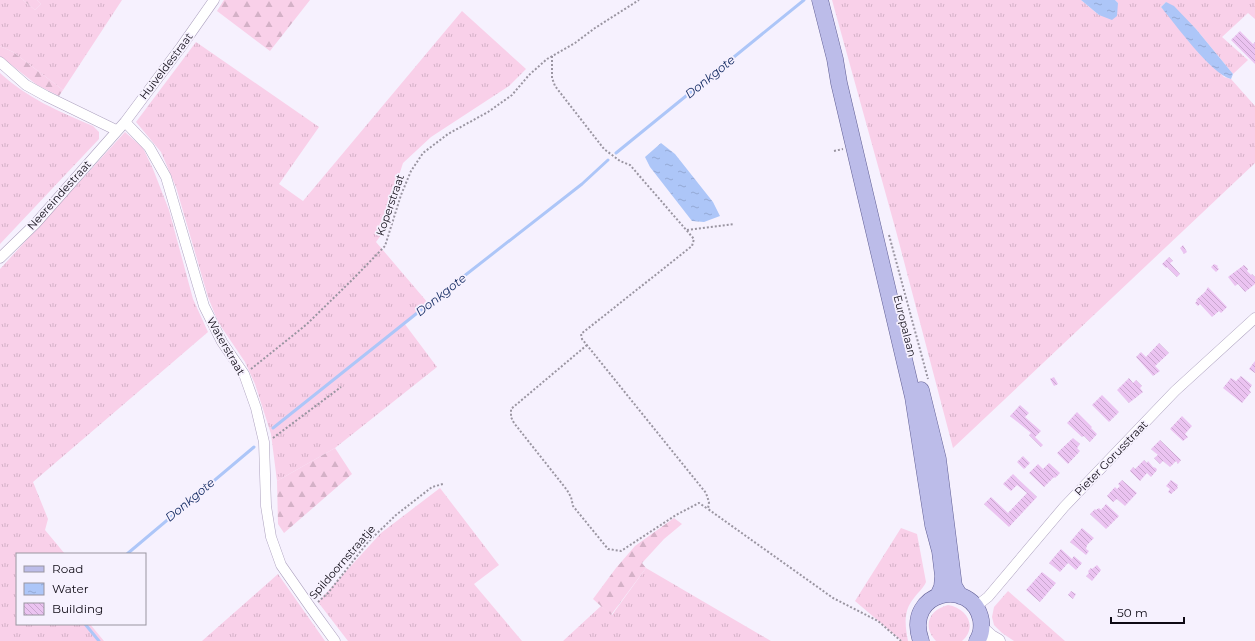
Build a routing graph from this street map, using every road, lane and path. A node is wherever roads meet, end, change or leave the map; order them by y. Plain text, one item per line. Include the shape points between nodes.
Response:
1 (214, 0) edge
2 (639, 0) edge
3 (820, 0) edge
4 (552, 56) junction
5 (835, 59) junction
6 (0, 62) edge
7 (125, 122) junction
8 (116, 130) junction
9 (734, 224) dead end
10 (688, 230) junction
11 (0, 258) edge
12 (1255, 318) edge
13 (587, 345) junction
14 (244, 374) junction
15 (341, 387) dead end
16 (264, 445) junction
17 (443, 484) dead end
18 (708, 509) junction
19 (938, 596) junction
20 (960, 596) junction
21 (975, 607) junction
22 (311, 608) junction
23 (979, 634) edge
24 (335, 641) edge
25 (901, 641) edge
26 (921, 641) edge
27 (998, 641) edge

1 - 7 street, Huiveldestraat
2 - 4 path, Koperstraat
3 - 5 main road, Europalaan
4 - 10 path via 552,78 555,86 604,149 630,165
4 - 14 path, Koperstraat via 512,95 488,112 448,134 423,153 411,171 401,195 385,246 306,324
5 - 19 main road, Europalaan via 913,397 933,525 940,551 943,576
5 - 20 main road, Europalaan via 844,81 938,459 954,586
6 - 8 street via 26,85
7 - 8 street, Huiveldestraat
7 - 14 street, Waterstraat via 149,147 166,177 204,306 222,342
8 - 11 street, Neereindestraat via 35,224
9 - 10 path
10 - 13 path via 694,239 692,246 581,334
12 - 21 street, Pieter Gorusstraat via 1175,391 1064,507 988,597
13 - 18 path via 706,493
13 - 18 path via 511,410 511,417 567,490 573,506 608,549 621,551 699,503
14 - 16 street, Waterstraat via 256,408
15 - 16 path
16 - 22 street, Waterstraat via 266,506 271,537 281,564
17 - 22 path, Spildoornstraatje via 432,487 396,515 368,542 328,593
18 - 25 path via 832,598 878,621
19 - 20 main road
19 - 26 main road via 928,602 917,620 917,631
20 - 21 main road
21 - 23 main road via 980,617
22 - 24 street, Waterstraat
23 - 27 main road

